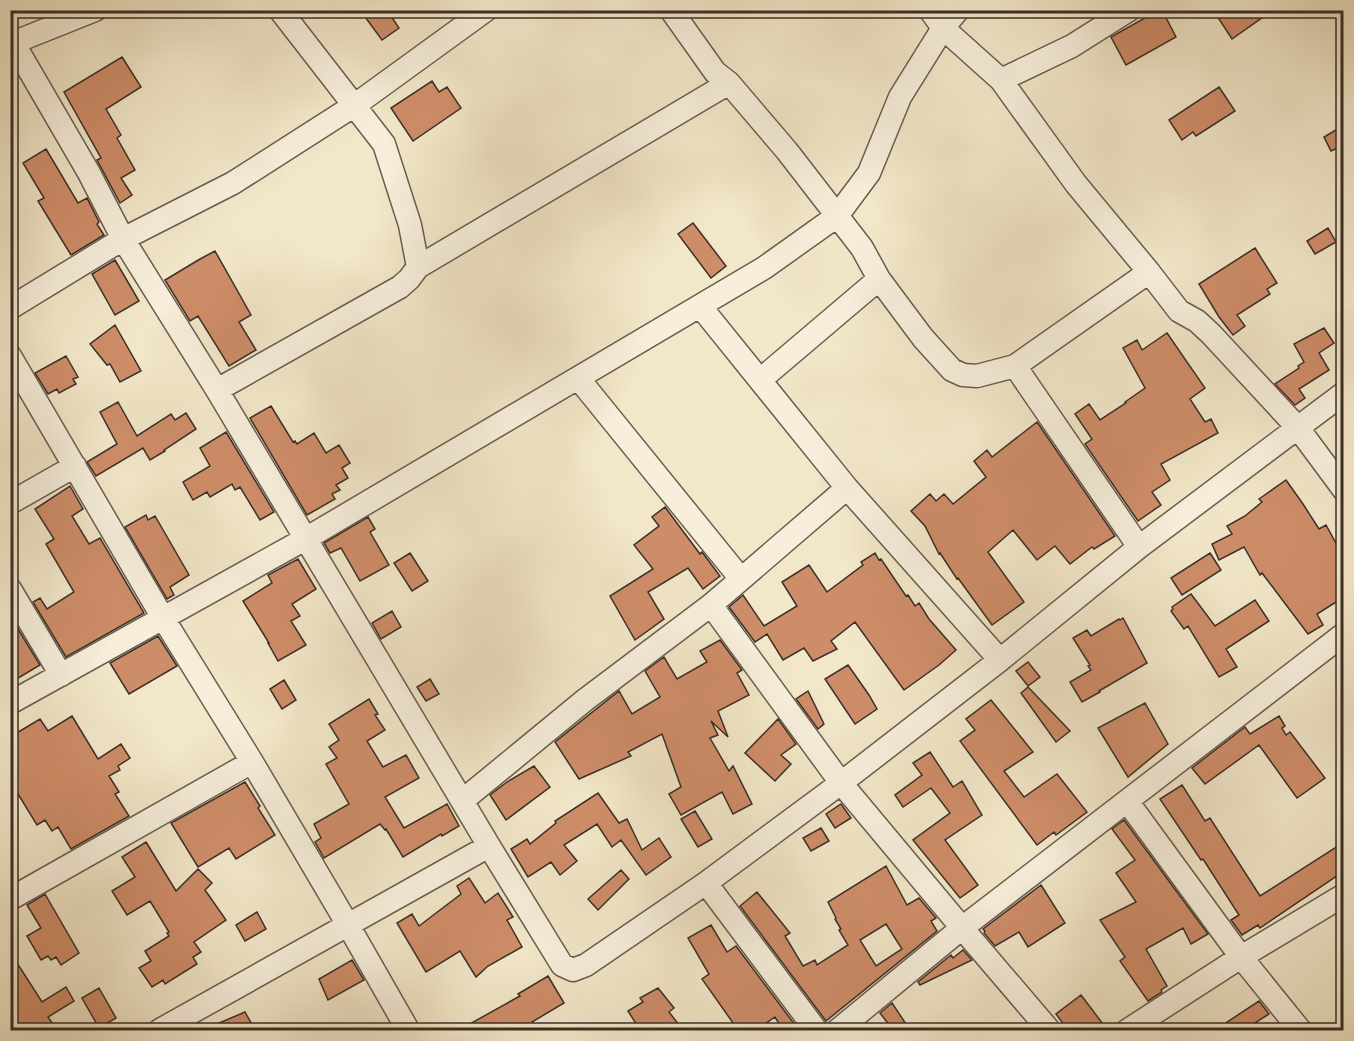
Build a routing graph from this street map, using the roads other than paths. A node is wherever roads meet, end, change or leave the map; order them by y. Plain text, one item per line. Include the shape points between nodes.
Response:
1 (95, 10) edge
2 (280, 10) edge
3 (486, 10) edge
4 (670, 10) edge
5 (958, 10) edge
6 (1129, 10) edge
7 (937, 19) edge
8 (12, 41) edge
9 (1001, 80) junction
10 (729, 83) junction
11 (355, 105) junction
12 (837, 216) junction
13 (123, 238) junction
14 (418, 267) junction
15 (1149, 272) junction
16 (879, 279) junction
17 (700, 306) junction
18 (10, 308) edge
19 (10, 356) edge
20 (1015, 366) junction
21 (578, 378) junction
22 (760, 380) junction
23 (217, 390) junction
24 (1344, 393) edge
25 (1298, 428) junction
26 (75, 466) junction
27 (847, 488) junction
28 (1344, 490) edge
29 (10, 503) edge
30 (307, 538) junction
31 (1139, 547) junction
32 (741, 579) junction
33 (10, 589) edge
34 (711, 605) junction
35 (163, 618) junction
36 (1344, 634) edge
37 (1000, 660) junction
38 (61, 675) junction
39 (10, 703) edge
40 (252, 762) junction
41 (841, 783) junction
42 (462, 801) junction
43 (1127, 801) junction
44 (489, 846) junction
45 (706, 883) junction
46 (1344, 895) edge
47 (10, 898) edge
48 (348, 925) junction
49 (962, 928) junction
50 (1240, 957) junction
51 (164, 1030) edge
52 (408, 1030) edge
53 (816, 1030) edge
54 (838, 1030) edge
55 (1049, 1030) edge
56 (1128, 1030) edge
57 (1300, 1030) edge

1 - 8 street
2 - 11 street
3 - 11 street
4 - 10 street via 715,72
5 - 7 street
6 - 9 street via 1072,46
7 - 9 street
7 - 12 street via 869,173
8 - 13 street
9 - 15 street via 1076,184
10 - 12 street
10 - 14 street
11 - 13 street via 233,183
11 - 14 street via 384,144 410,225
12 - 16 street via 862,248
12 - 17 street via 764,268
13 - 18 street
13 - 23 street
14 - 23 street via 400,287
15 - 20 street
15 - 25 street via 1179,311 1211,334
16 - 20 street via 952,370 977,376
16 - 22 street
17 - 21 street
17 - 22 street
19 - 26 street
20 - 31 street
21 - 30 street
21 - 32 street
22 - 27 street
23 - 30 street
24 - 25 street
25 - 28 street
25 - 31 street
26 - 29 street
26 - 35 street
27 - 32 street
27 - 37 street
30 - 35 street
30 - 42 street
31 - 37 street
32 - 34 street
33 - 38 street
34 - 41 street
34 - 42 street via 585,700
35 - 38 street
35 - 40 street
36 - 43 street
37 - 41 street
38 - 39 street
40 - 47 street
40 - 48 street
41 - 45 street
41 - 49 street
42 - 44 street
43 - 49 street
43 - 50 street
44 - 45 street via 562,964 573,970
44 - 48 street
45 - 53 street
46 - 50 street
48 - 51 street
48 - 52 street
49 - 54 street
49 - 55 street
50 - 56 street
50 - 57 street

